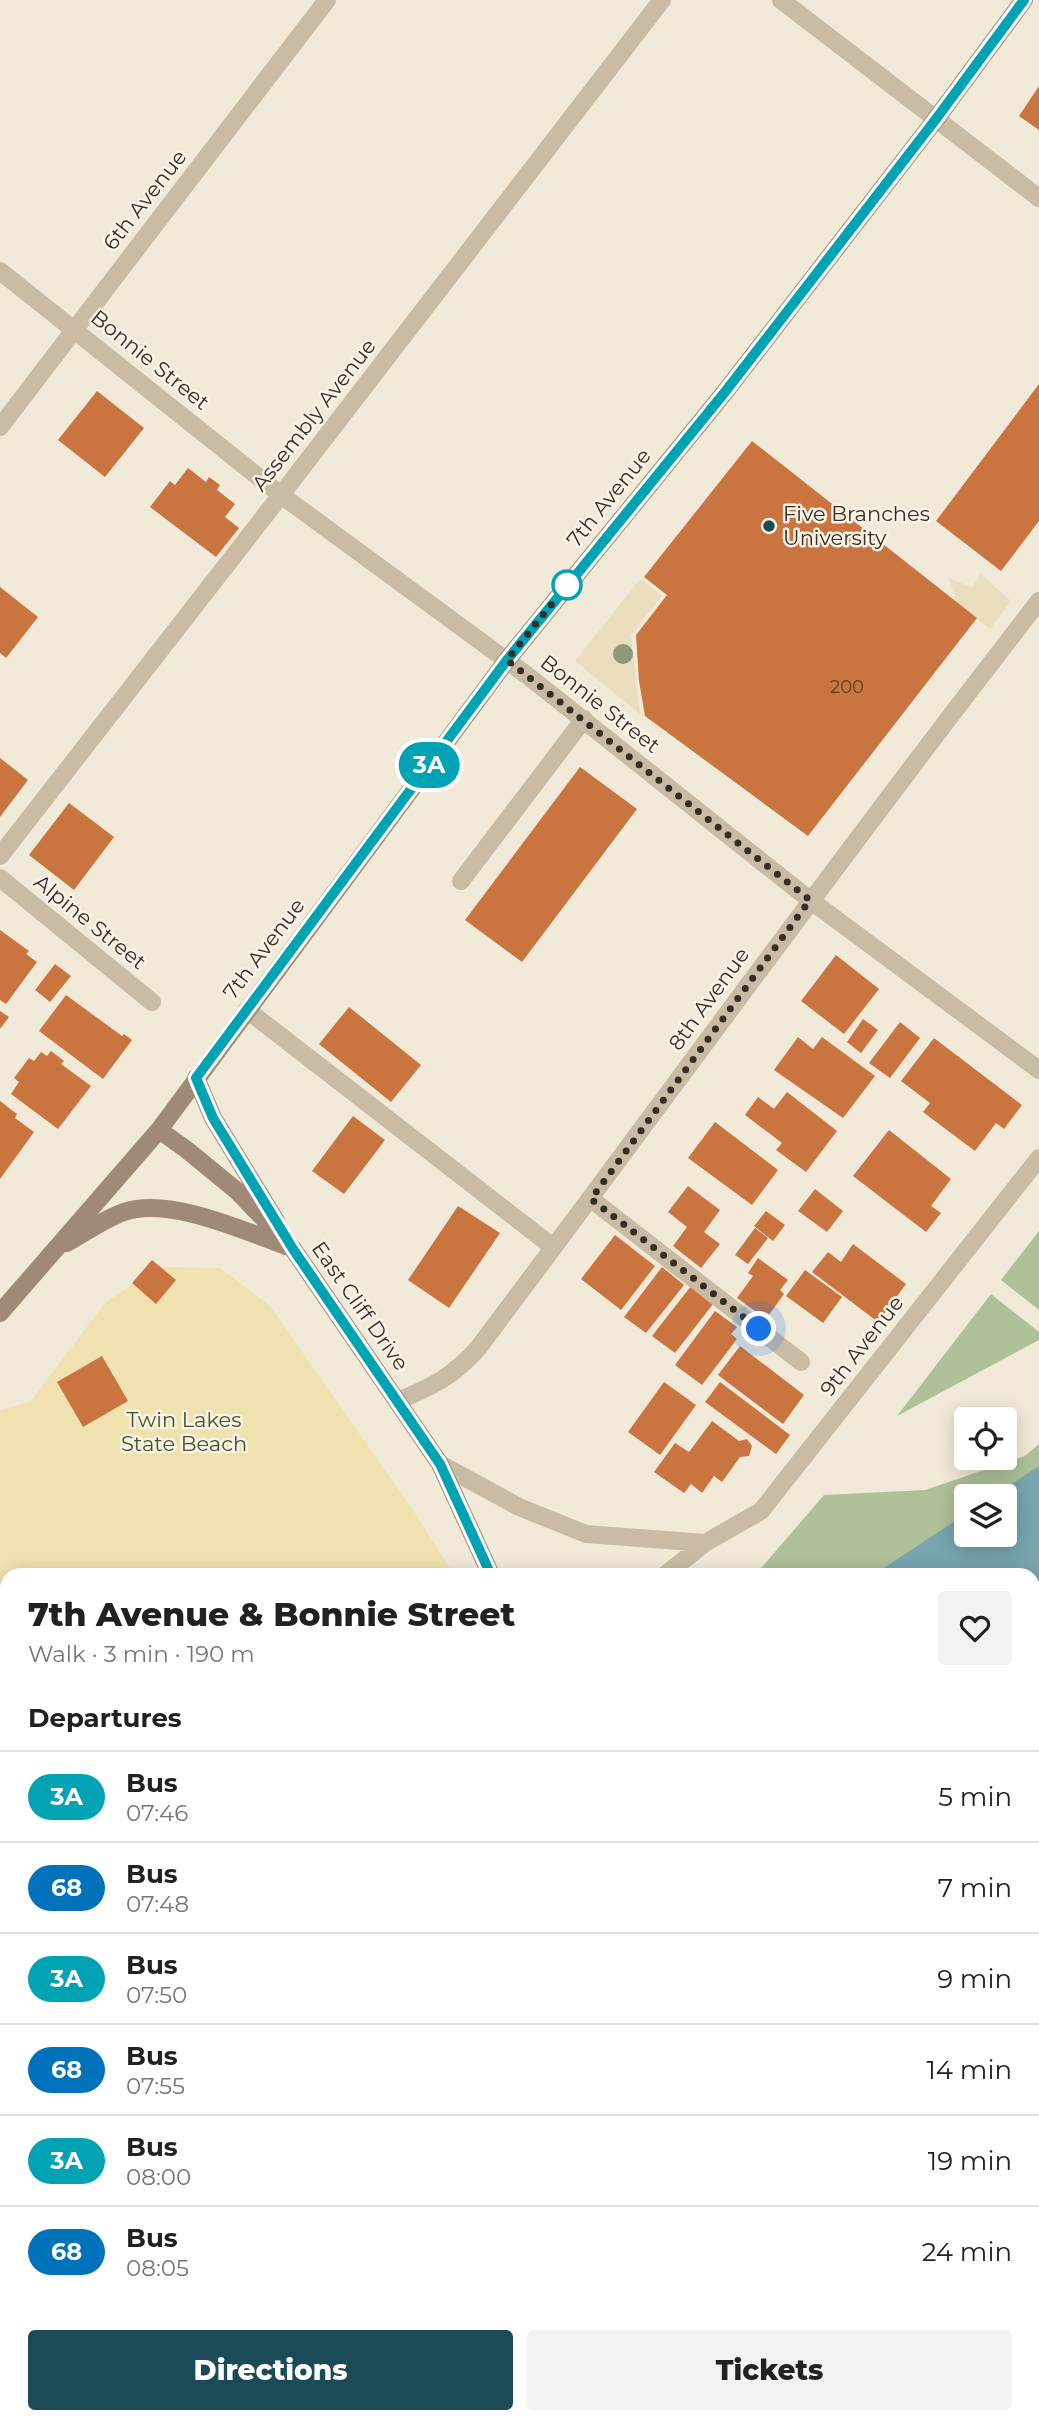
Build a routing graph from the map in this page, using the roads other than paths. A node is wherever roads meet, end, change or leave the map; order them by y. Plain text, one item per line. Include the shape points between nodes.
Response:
1 (327, 0) edge
2 (662, 0) edge
3 (781, 0) edge
4 (1024, 0) edge
5 (936, 119) junction
6 (1039, 198) edge
7 (0, 271) edge
8 (75, 329) junction
9 (0, 427) edge
10 (281, 495) junction
11 (1039, 601) edge
12 (507, 660) junction
13 (584, 719) junction
14 (0, 856) edge
15 (0, 878) edge
16 (461, 881) dead end
17 (810, 900) junction
18 (152, 1002) dead end
19 (247, 1010) junction
20 (1039, 1070) edge
21 (196, 1078) junction
22 (159, 1129) junction
23 (1039, 1158) edge
24 (591, 1199) junction
25 (553, 1247) junction
26 (58, 1248) junction
27 (293, 1249) junction
28 (0, 1313) edge
29 (801, 1362) dead end
30 (398, 1401) junction
31 (440, 1464) junction
32 (705, 1543) junction
33 (488, 1568) edge
34 (674, 1568) edge

1 - 8 street, 6th Avenue
2 - 10 street, Assembly Avenue
3 - 5 street
4 - 5 main road, 7th Avenue
5 - 6 street
5 - 12 main road, 7th Avenue via 725,392
7 - 8 street, Bonnie Street
8 - 9 street, 6th Avenue
8 - 10 street, Bonnie Street
10 - 12 street, Bonnie Street
10 - 14 street, Assembly Avenue
11 - 17 street, 8th Avenue
12 - 13 street, Bonnie Street
12 - 19 main road, 7th Avenue
13 - 16 street
13 - 17 street, Bonnie Street
15 - 18 street, Alpine Street
17 - 20 street, Bonnie Street
17 - 24 street, 8th Avenue
19 - 21 main road, 7th Avenue
19 - 25 street
21 - 22 main road, 7th Avenue
21 - 27 main road via 213,1118
22 - 26 main road
22 - 27 main road, East Cliff Drive via 237,1191
23 - 32 street, 9th Avenue via 761,1511
24 - 25 street, 8th Avenue
24 - 29 street
25 - 30 street, 8th Avenue via 466,1362 439,1383
26 - 27 main road via 125,1211 168,1208
26 - 28 main road
27 - 30 main road, East Cliff Drive
30 - 31 main road, East Cliff Drive
31 - 32 street via 519,1507 586,1534
31 - 33 main road, East Cliff Drive
32 - 34 street, 9th Avenue

